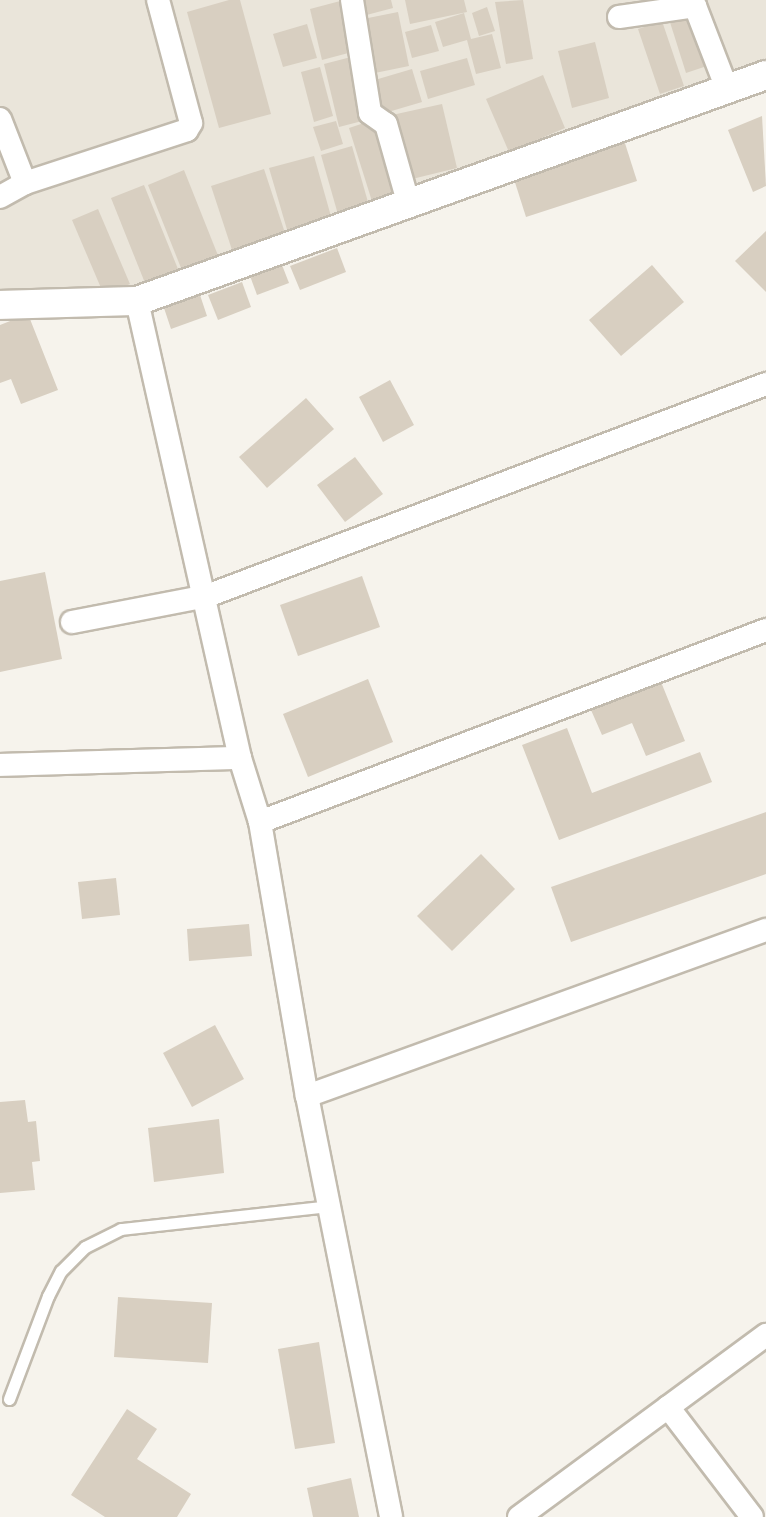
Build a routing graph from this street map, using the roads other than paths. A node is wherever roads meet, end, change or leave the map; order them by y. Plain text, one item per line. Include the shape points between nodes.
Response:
1 (158, 0) edge
2 (352, 0) edge
3 (619, 17) dead end
4 (766, 75) edge
5 (727, 89) junction
6 (0, 119) edge
7 (25, 183) junction
8 (0, 197) edge
9 (408, 202) junction
10 (137, 301) junction
11 (0, 305) edge
12 (766, 384) edge
13 (207, 596) junction
14 (72, 622) dead end
15 (766, 630) edge
16 (240, 758) junction
17 (0, 765) edge
18 (260, 822) junction
19 (766, 930) edge
20 (307, 1096) junction
21 (330, 1206) junction
22 (766, 1335) edge
23 (9, 1399) dead end
24 (668, 1407) junction
25 (391, 1517) edge
26 (519, 1517) edge
27 (752, 1517) edge

1 - 7 street via 191,123 187,130
2 - 9 street via 370,113 386,124
3 - 5 street via 695,6
4 - 5 street
5 - 9 street
6 - 7 street
7 - 8 street
9 - 10 street
10 - 11 street
10 - 13 street
12 - 13 street
13 - 14 street
13 - 16 street
15 - 18 street
16 - 17 street
16 - 18 street
18 - 20 street
19 - 20 street
20 - 21 street
21 - 23 lane via 121,1229 85,1247 61,1271 48,1296
21 - 25 street
22 - 24 street
24 - 26 street
24 - 27 street

